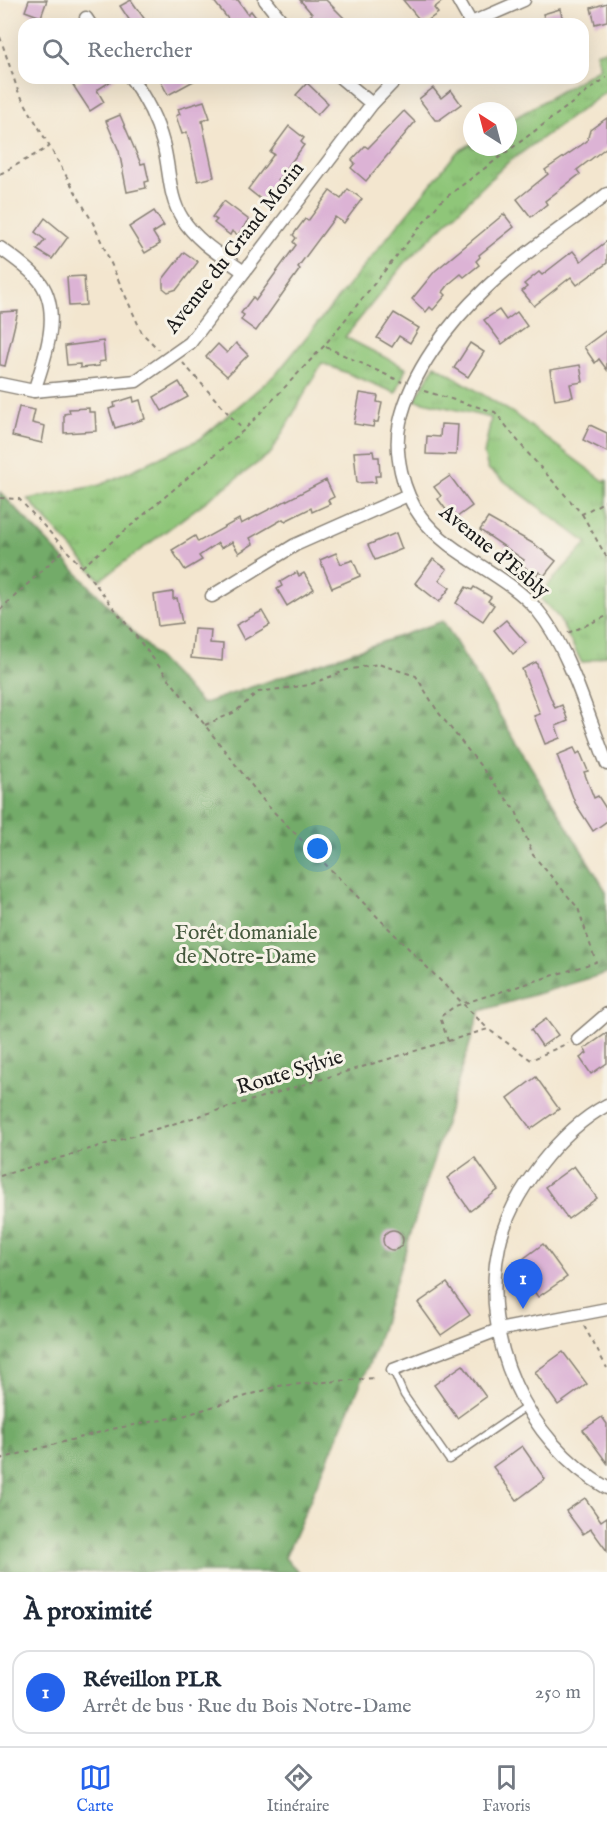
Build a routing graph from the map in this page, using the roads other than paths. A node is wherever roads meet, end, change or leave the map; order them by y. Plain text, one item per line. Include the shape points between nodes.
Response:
1 (265, 0) edge
2 (458, 0) edge
3 (524, 0) edge
4 (279, 18) edge
5 (467, 18) edge
6 (482, 18) edge
7 (134, 84) edge
8 (348, 84) edge
9 (391, 84) edge
10 (372, 104) junction
11 (607, 194) edge
12 (0, 248) edge
13 (244, 272) junction
14 (0, 384) edge
15 (34, 391) junction
16 (408, 495) junction
17 (212, 596) dead end
18 (607, 764) edge
19 (607, 1014) edge
20 (578, 1039) road end
21 (607, 1105) edge
22 (607, 1309) edge
23 (498, 1330) junction
24 (393, 1370) joint
25 (526, 1407) junction
26 (607, 1488) edge

1 - 4 street
2 - 5 street
3 - 6 street
7 - 13 street via 150,109 163,142 173,200 181,217 203,243
8 - 10 street
9 - 10 street, Avenue du Grand Morin
10 - 13 street, Avenue du Grand Morin
11 - 16 street, Avenue d'Esbly via 486,288 456,320 413,387 400,423 399,457
12 - 15 street via 39,279 49,300 46,356
13 - 15 street, Avenue du Grand Morin via 190,343 135,381
14 - 15 street, Avenue du Grand Morin
16 - 17 street via 296,545
16 - 18 street, Avenue d'Esbly via 437,536 537,610 557,638
19 - 20 street
21 - 23 street via 564,1136 540,1164 510,1215 499,1246 495,1291
22 - 23 street
23 - 24 street
23 - 25 street
24 - 25 lane via 404,1395 449,1460
25 - 26 street via 573,1466

